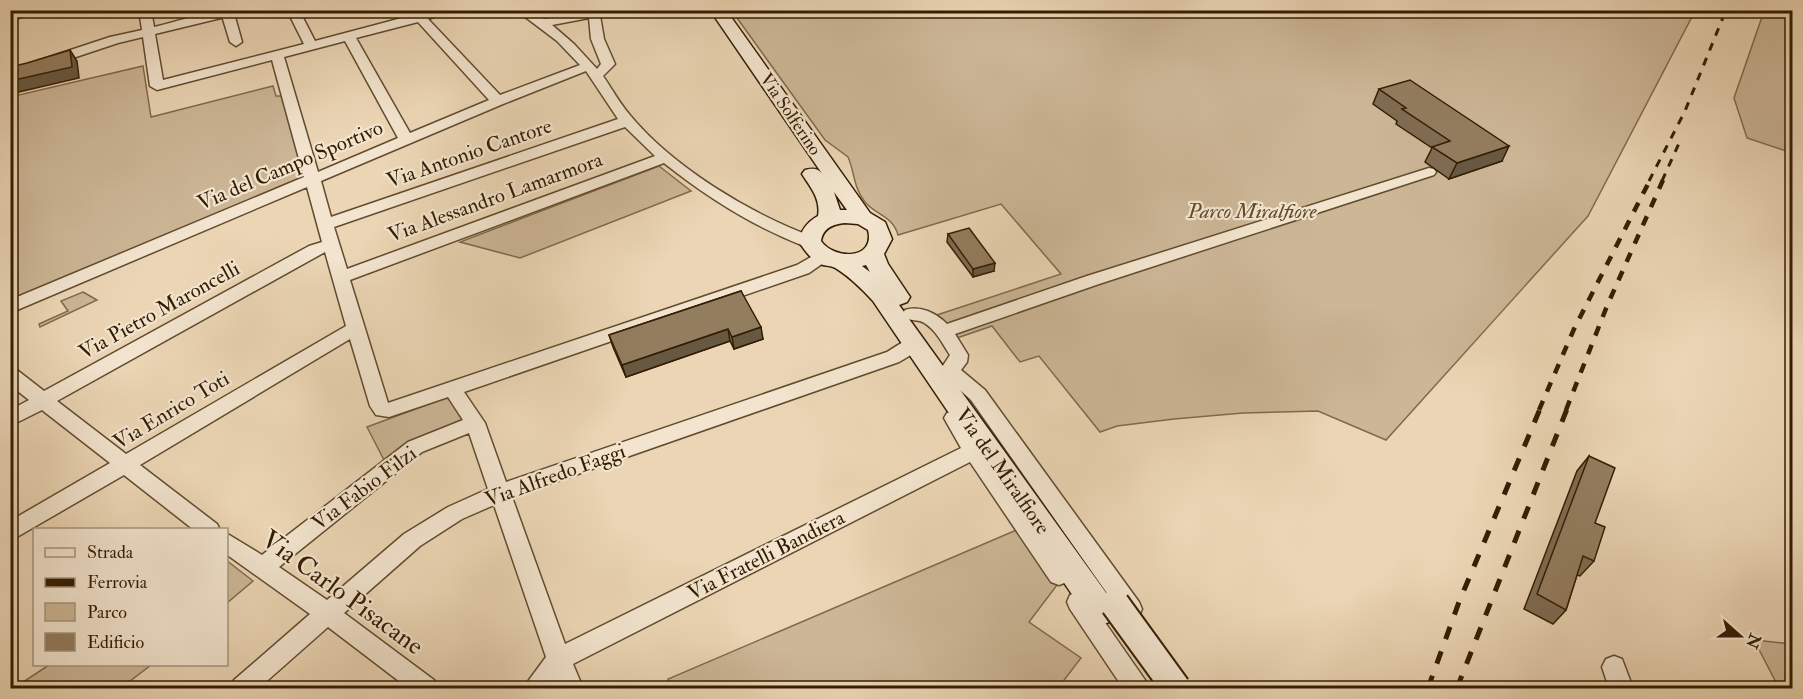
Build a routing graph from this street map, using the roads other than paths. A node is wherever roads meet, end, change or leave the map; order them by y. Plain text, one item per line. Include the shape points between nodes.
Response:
1 (35, 10) edge
2 (145, 10) edge
3 (293, 10) edge
4 (448, 10) edge
5 (522, 10) edge
6 (701, 10) edge
7 (718, 10) edge
8 (224, 12) edge
9 (14, 14) edge
10 (421, 18) junction
11 (540, 23) junction
12 (148, 33) junction
13 (349, 36) junction
14 (236, 42) dead end
15 (311, 46) junction
16 (601, 49) junction
17 (277, 55) junction
18 (588, 66) junction
19 (10, 75) edge
20 (498, 101) junction
21 (627, 122) junction
22 (406, 139) junction
23 (665, 157) junction
24 (1429, 172) dead end
25 (312, 179) junction
26 (863, 218) junction
27 (325, 225) junction
28 (824, 241) junction
29 (331, 245) junction
30 (873, 253) junction
31 (340, 278) junction
32 (10, 307) edge
33 (929, 321) junction
34 (355, 328) junction
35 (915, 344) junction
36 (948, 367) junction
37 (10, 375) edge
38 (452, 389) junction
39 (45, 399) junction
40 (10, 419) edge
41 (475, 423) junction
42 (974, 451) junction
43 (125, 465) junction
44 (499, 494) junction
45 (207, 528) edge
46 (10, 532) edge
47 (228, 543) edge
48 (261, 568) junction
49 (328, 614) junction
50 (1147, 632) junction
51 (558, 659) junction
52 (1130, 679) edge
53 (1167, 681) edge
54 (242, 688) edge
55 (426, 688) edge
56 (537, 688) edge
57 (571, 688) edge
58 (1188, 688) edge

1 - 9 street
2 - 12 street
3 - 15 street
4 - 10 street
5 - 11 street
6 - 28 main road, Via Solferino via 829,199 831,208
7 - 26 main road, Via Solferino
8 - 12 street
8 - 14 street
10 - 13 street
10 - 20 street
11 - 16 street via 595,13 594,27
11 - 18 street
12 - 17 street via 157,86
12 - 19 street via 84,49
13 - 15 street
13 - 22 street
15 - 17 street
16 - 18 street, Via del Campo Sportivo
16 - 18 street via 607,68
17 - 25 street
18 - 20 street, Via del Campo Sportivo
18 - 21 street
20 - 22 street, Via del Campo Sportivo
21 - 23 street
21 - 27 street, Via Antonio Cantore
22 - 25 street, Via del Campo Sportivo
23 - 28 street via 787,236
23 - 31 street, Via Alessandro Lamarmora
24 - 33 street via 1104,276
25 - 27 street
25 - 32 street, Via del Campo Sportivo
26 - 28 main road via 845,216
26 - 30 main road, Via Solferino via 881,233 882,240
27 - 29 street
28 - 30 main road via 864,258
28 - 35 main road, Via del Miralfiore via 869,282
28 - 38 street via 803,269
29 - 31 street
29 - 39 street, Via Pietro Maroncelli via 315,250
30 - 33 main road, Via del Miralfiore via 877,265
31 - 34 street
33 - 36 main road, Via del Miralfiore
33 - 36 street, Via del Miralfiore
34 - 38 street via 383,410
34 - 43 street, Via Enrico Toti
35 - 36 main road, Via del Miralfiore
35 - 44 street, Via Alfredo Faggi via 893,357
36 - 42 street via 949,409
36 - 50 street, Via del Miralfiore via 978,395
36 - 53 main road, Via del Miralfiore via 1108,608
37 - 39 street
38 - 41 street
39 - 40 street, Via Pietro Maroncelli
39 - 43 street
41 - 44 street
41 - 48 street, Via Fabio Filzi via 415,447
42 - 51 street, Via Fratelli Bandiera
42 - 52 street
43 - 45 street
43 - 46 street, Via Enrico Toti
44 - 49 street, Via Alfredo Faggi via 455,513 412,540
44 - 51 street
47 - 48 street, Via Carlo Pisacane
48 - 49 street, Via Carlo Pisacane
49 - 54 street, Via Alfredo Faggi
49 - 55 street, Via Carlo Pisacane
50 - 52 street via 1136,639 1123,657
50 - 53 street, Via del Miralfiore
51 - 56 street
51 - 57 street
52 - 53 street via 1161,675
53 - 58 street

